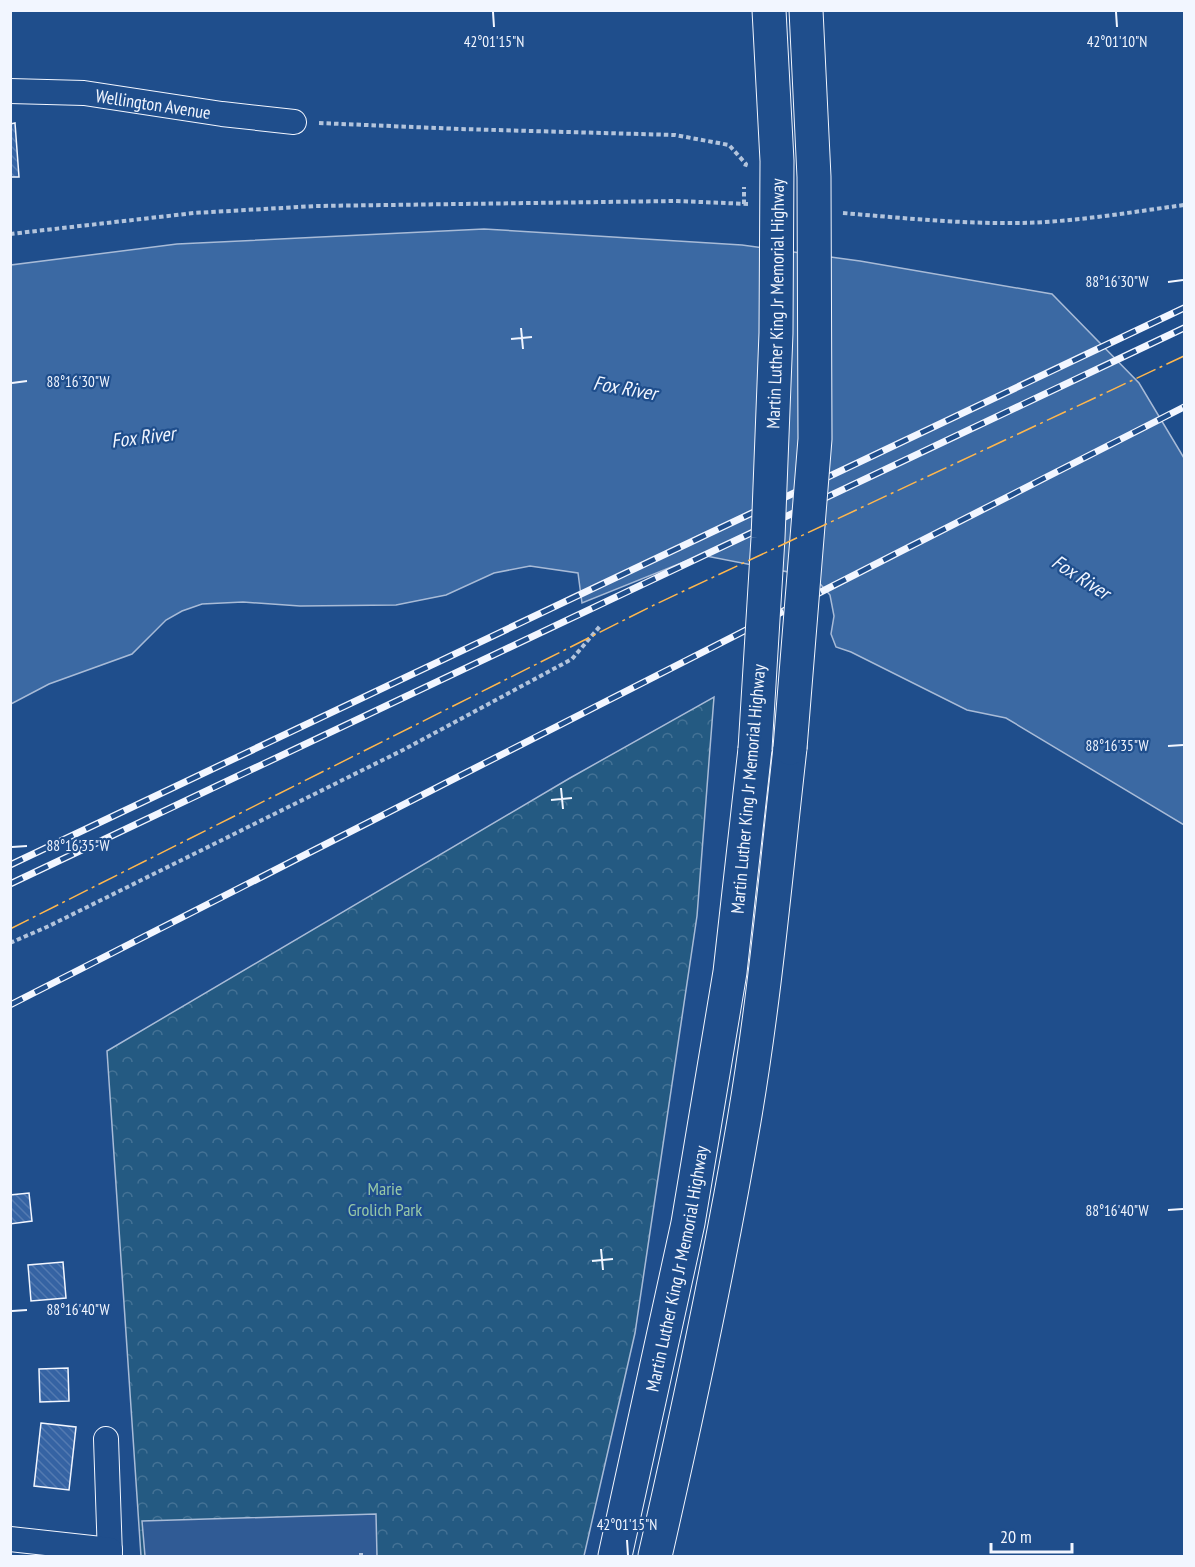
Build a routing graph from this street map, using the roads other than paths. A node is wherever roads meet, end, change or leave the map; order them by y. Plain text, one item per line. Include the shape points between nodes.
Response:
1 (769, 10) edge
2 (806, 10) edge
3 (10, 91) edge
4 (294, 122) road end
5 (106, 1439) dead end
6 (10, 1539) edge
7 (110, 1553) edge
8 (615, 1557) edge
9 (655, 1557) edge

1 - 8 highway, Martin Luther King Jr Memorial Highway, bridge via 777,161 776,333 755,749 730,972 688,1223
2 - 9 highway, Martin Luther King Jr Memorial Highway, bridge via 814,177 815,439 790,748 744,1120 695,1386
3 - 4 street, Wellington Avenue via 84,93
5 - 7 street
6 - 7 street

